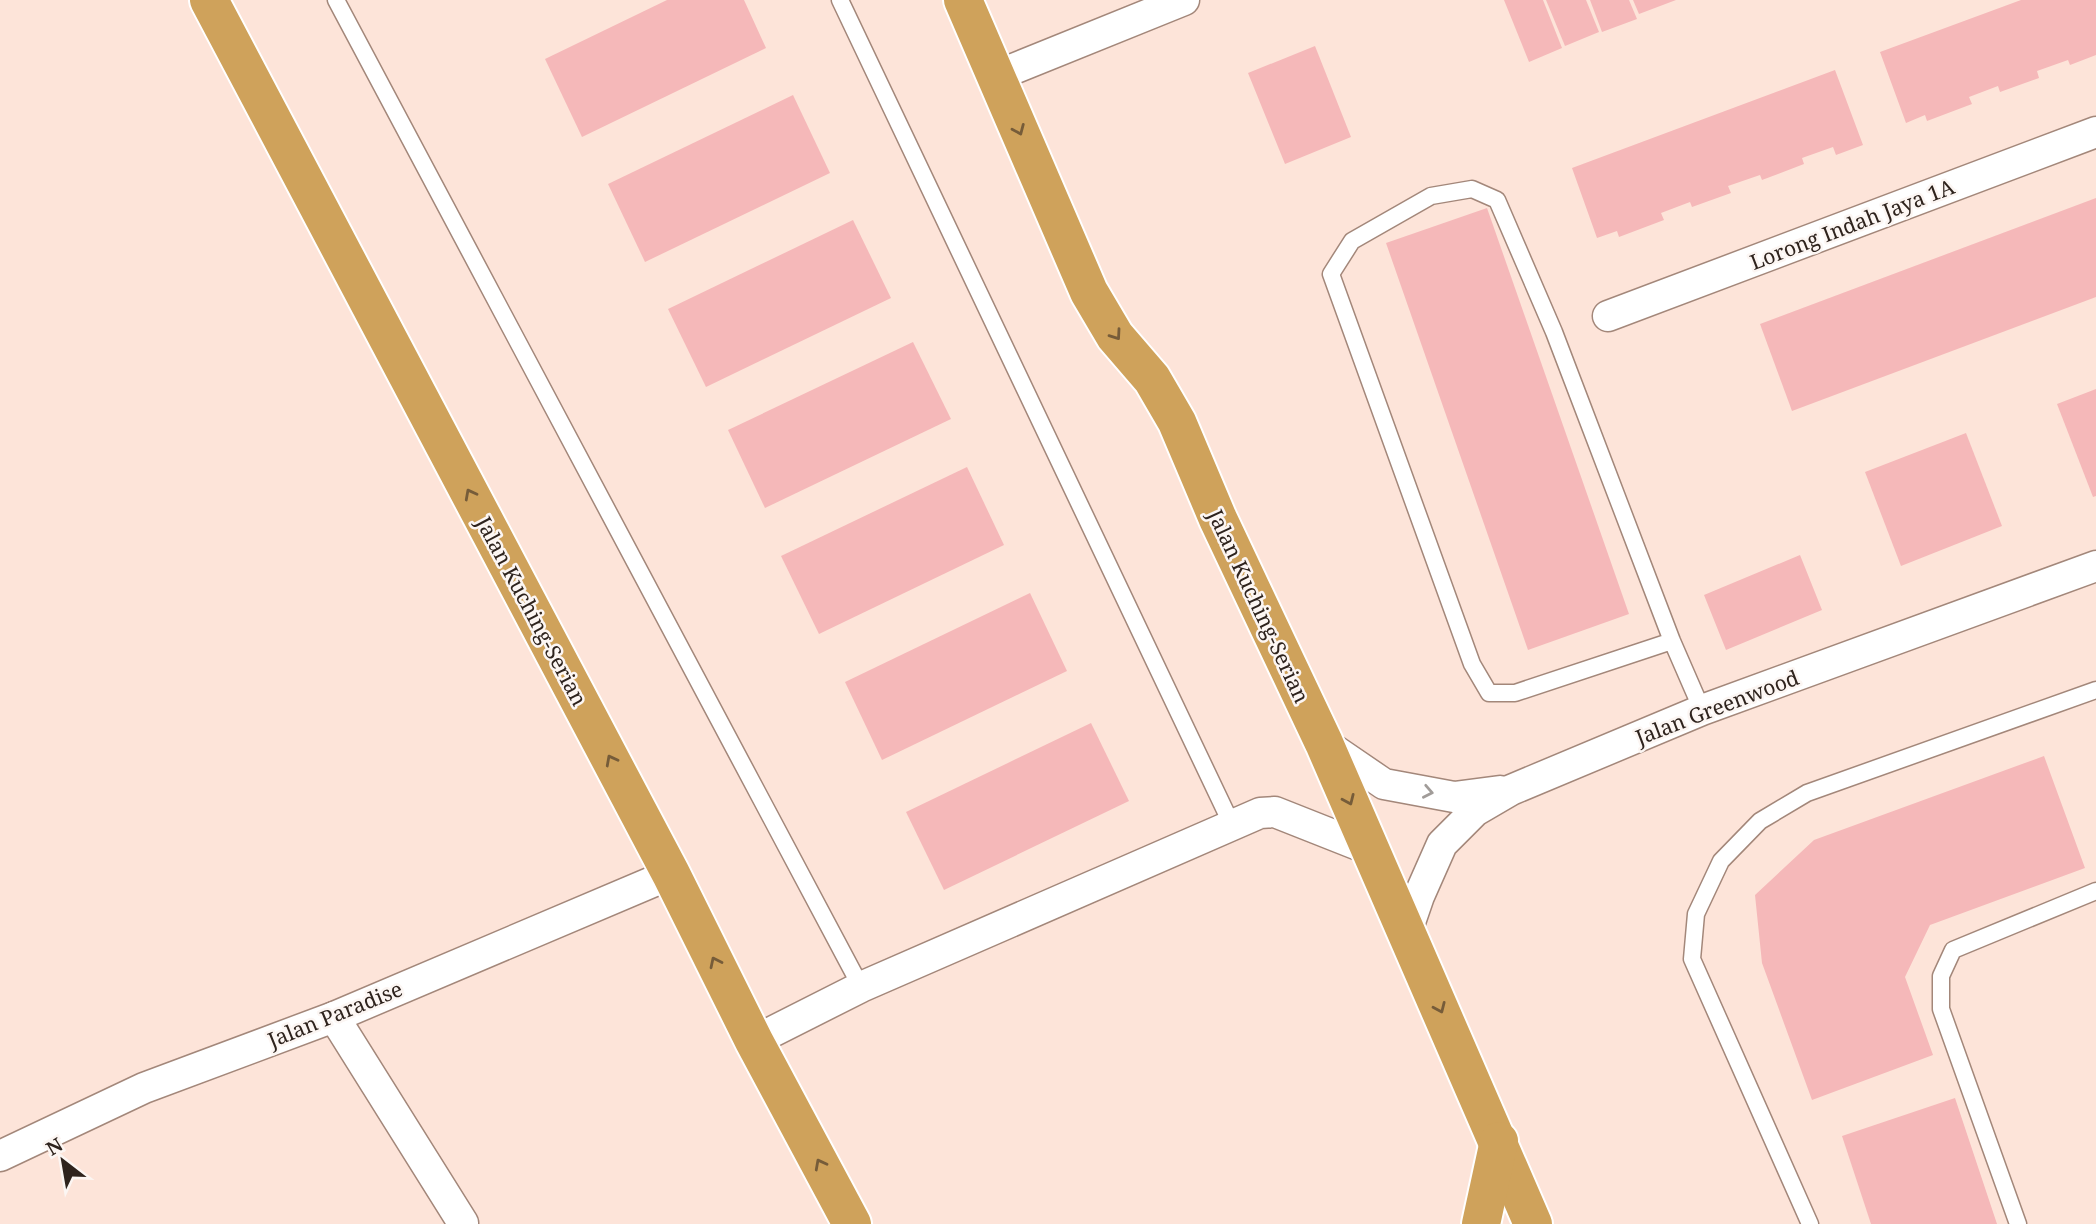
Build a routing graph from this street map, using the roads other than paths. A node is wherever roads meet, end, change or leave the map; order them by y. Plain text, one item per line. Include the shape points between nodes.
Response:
1 (209, 0) edge
2 (336, 0) edge
3 (840, 0) edge
4 (963, 0) edge
5 (1184, 0) edge
6 (996, 76) junction
7 (2096, 132) edge
8 (1608, 316) dead end
9 (2096, 566) edge
10 (1672, 641) junction
11 (2096, 690) edge
12 (1702, 710) junction
13 (1324, 743) junction
14 (1511, 790) junction
15 (1233, 825) junction
16 (1371, 850) junction
17 (671, 874) junction
18 (2096, 891) edge
19 (1406, 931) junction
20 (861, 987) junction
21 (334, 1017) junction
22 (754, 1041) junction
23 (1499, 1141) junction
24 (0, 1156) edge
25 (463, 1223) edge
26 (852, 1224) edge
27 (1482, 1224) edge
28 (1533, 1224) edge
29 (1810, 1224) edge
30 (2018, 1224) edge

17 -> 1 highway, Jalan Kuching-Serian
2 - 20 lane
3 - 15 lane
4 - 6 highway, Jalan Kuching-Serian
5 - 6 street
6 -> 13 highway, Jalan Kuching-Serian via 1089,292 1177,422
7 - 8 street, Lorong Indah Jaya 1A
9 - 12 street, Jalan Greenwood
10 - 10 lane via 1515,693 1489,693 1472,664 1331,274 1352,242 1431,196 1472,189 1497,200 1554,332
10 - 12 lane
11 - 29 lane via 1807,793 1760,821 1721,861 1696,914 1692,959
12 - 14 street, Jalan Greenwood
13 -> 14 street via 1384,784 1454,797
13 -> 16 highway, Jalan Kuching-Serian
14 - 19 street, Jalan Greenwood via 1475,811 1442,844
15 - 16 street via 1275,812
15 - 20 street
16 - 19 highway, Jalan Kuching-Serian
17 - 21 street, Jalan Paradise
22 -> 17 highway, Jalan Kuching-Serian
18 - 30 lane via 1953,950 1941,976 1941,1009
19 -> 23 highway, Jalan Kuching-Serian
20 - 22 street
21 - 24 street, Jalan Paradise via 144,1088
21 - 25 street
26 -> 22 highway, Jalan Kuching-Serian
23 - 27 highway
23 - 28 highway, Jalan Kuching-Serian

